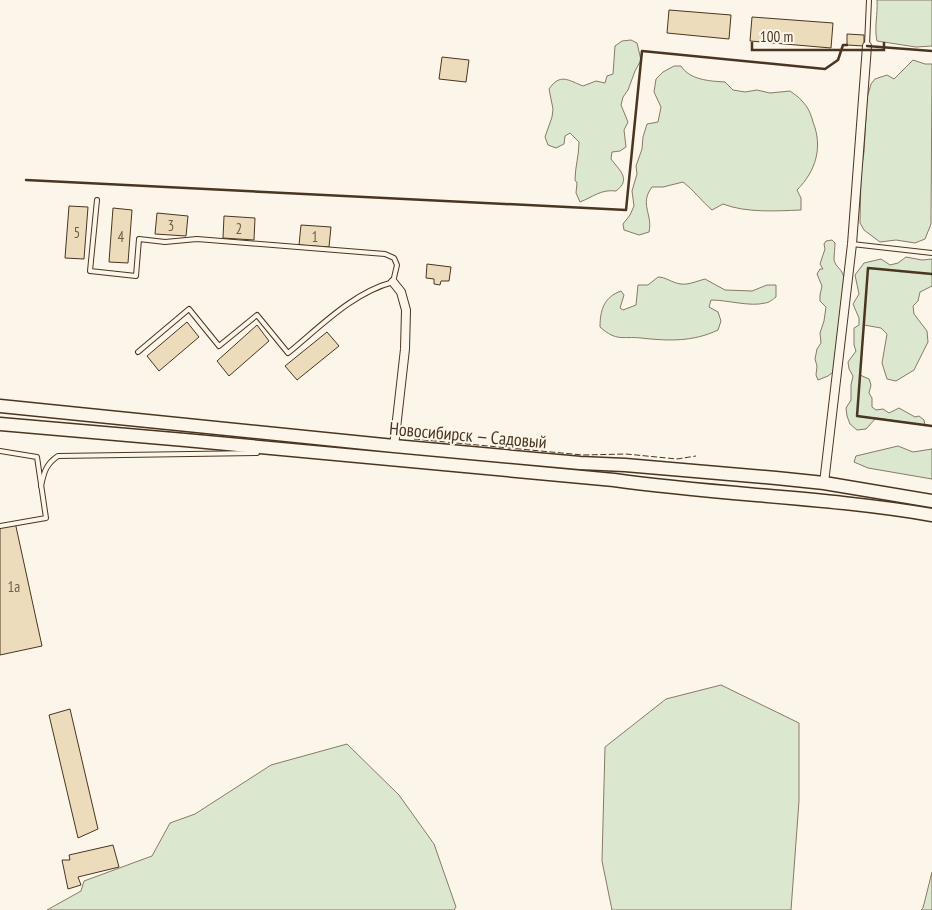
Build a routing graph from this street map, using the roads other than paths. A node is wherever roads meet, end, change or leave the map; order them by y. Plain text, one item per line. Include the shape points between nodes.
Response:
1 (870, 0) edge
2 (866, 46) joint
3 (97, 200) dead end
4 (852, 244) junction
5 (932, 253) edge
6 (393, 282) junction
7 (138, 352) dead end
8 (0, 406) edge
9 (0, 424) edge
10 (394, 446) junction
11 (0, 451) edge
12 (302, 451) junction
13 (824, 483) junction
14 (41, 486) junction
15 (932, 501) edge
16 (932, 515) edge
17 (0, 526) edge

1 - 2 lane
2 - 4 street
3 - 6 lane via 90,271 136,276 139,240 197,239 385,254 394,258 397,265
4 - 5 lane
4 - 13 street
6 - 7 lane via 355,299 288,353 257,315 219,346 189,309
6 - 10 street via 401,292 406,310 406,349
8 - 10 main road, Новосибирск — Садовый
9 - 12 main road, Новосибирск — Садовый
10 - 13 main road, Новосибирск — Садовый
11 - 14 lane via 37,457
12 - 14 lane via 58,456 44,470
12 - 16 main road, Новосибирск — Садовый via 824,500
13 - 15 main road, Новосибирск — Садовый
14 - 17 lane via 46,518

